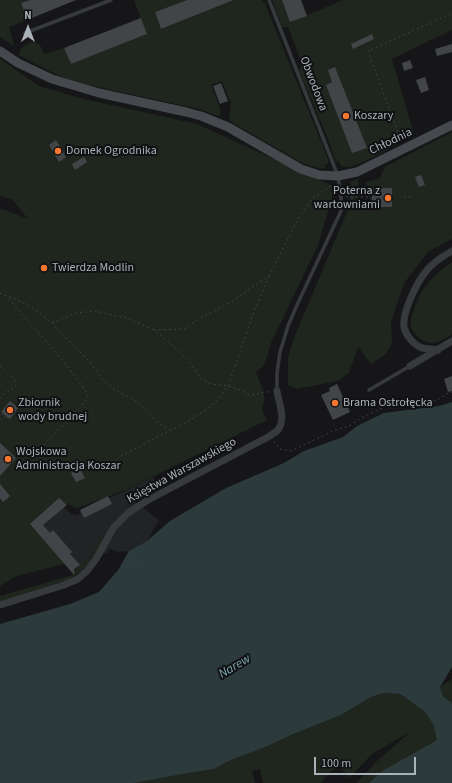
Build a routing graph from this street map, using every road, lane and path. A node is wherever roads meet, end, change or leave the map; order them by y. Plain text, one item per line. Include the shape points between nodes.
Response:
1 (111, 0) edge
2 (269, 0) edge
3 (452, 13) edge
4 (25, 34) dead end
5 (0, 51) edge
6 (452, 125) edge
7 (398, 132) dead end
8 (336, 179) junction
9 (341, 197) junction
10 (372, 197) dead end
11 (404, 197) dead end
12 (412, 197) dead end
13 (452, 251) edge
14 (269, 276) junction
15 (0, 293) edge
16 (4, 294) junction
17 (52, 323) junction
18 (154, 330) junction
19 (452, 341) edge
20 (438, 350) junction
21 (0, 366) edge
22 (410, 366) joint
23 (228, 386) junction
24 (369, 390) dead end
25 (277, 391) joint
26 (264, 392) dead end
27 (452, 392) edge
28 (0, 398) edge
29 (2, 414) dead end
30 (5, 416) junction
31 (8, 418) dead end
32 (0, 419) edge
33 (171, 429) junction
34 (270, 436) junction
35 (0, 450) edge
36 (38, 451) dead end
37 (121, 456) dead end
38 (4, 457) dead end
39 (129, 552) dead end
40 (138, 566) dead end
41 (0, 605) edge

1 - 4 lane
2 - 8 lane, Obwodowa
3 - 7 path via 368,51
5 - 8 street via 18,63 52,79 99,93 201,116 228,127 301,169
6 - 8 street, Chłodnia via 356,172
8 - 9 lane, Obwodowa
8 - 14 path via 312,199 298,219
9 - 10 path
9 - 25 lane, Obwodowa via 341,211 288,326 280,352
11 - 12 path
13 - 20 street via 428,270 417,285 405,318 404,327 415,344
14 - 18 path via 184,329
14 - 23 path
15 - 16 path
16 - 17 path via 22,302
16 - 36 path via 66,364 88,394 86,402
17 - 18 path via 76,313 95,311 127,318
17 - 33 path via 89,361 104,381 138,402 156,421
18 - 23 path via 188,360 201,379 211,384
19 - 20 street
20 - 22 street
21 - 28 path via 14,379 16,386
22 - 24 lane
23 - 26 path via 252,395
23 - 33 path via 209,408
25 - 34 street, Księstwa Warszawskiego via 282,412 281,422 278,430
27 - 34 path via 436,401 423,399 388,405 351,425 291,451 280,449
29 - 30 path
30 - 31 path
30 - 32 path
33 - 37 path
34 - 41 street, Księstwa Warszawskiego via 128,513 114,527 96,559 78,579
35 - 38 path
39 - 40 path

